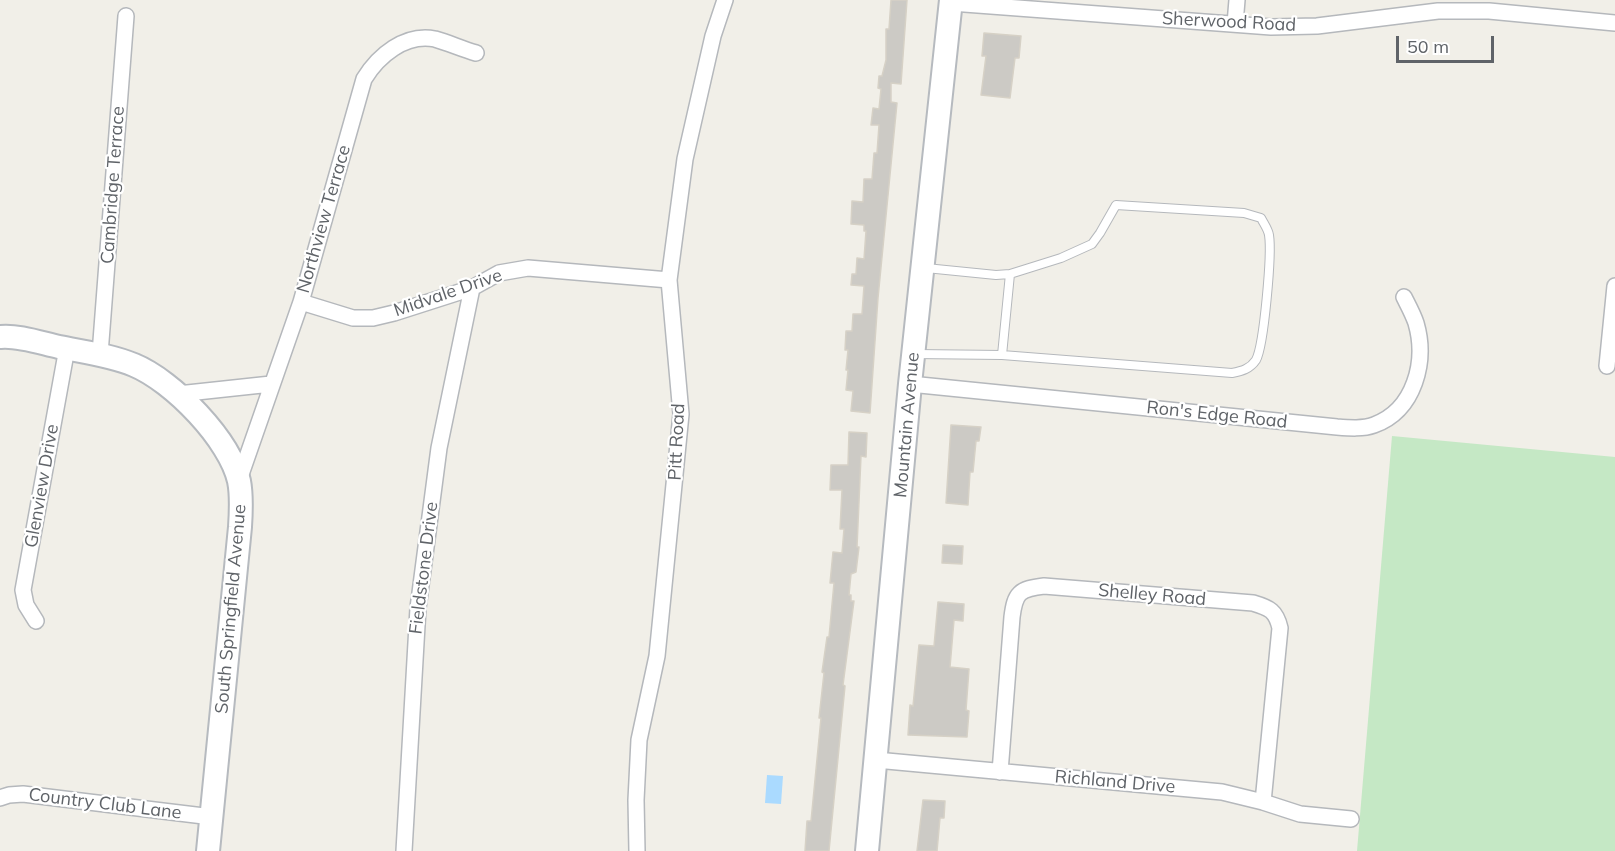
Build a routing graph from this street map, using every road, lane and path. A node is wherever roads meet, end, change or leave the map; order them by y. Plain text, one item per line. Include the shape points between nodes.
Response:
1 (726, 0) edge
2 (1237, 0) edge
3 (951, 2) edge
4 (126, 16) dead end
5 (1615, 23) edge
6 (1234, 24) junction
7 (476, 53) dead end
8 (923, 268) junction
9 (1010, 274) junction
10 (669, 280) junction
11 (1615, 286) edge
12 (472, 288) junction
13 (1404, 297) dead end
14 (301, 302) junction
15 (1, 335) edge
16 (68, 348) junction
17 (100, 354) junction
18 (914, 354) junction
19 (1002, 355) junction
20 (1607, 366) dead end
21 (271, 384) junction
22 (910, 384) junction
23 (178, 394) junction
24 (238, 480) junction
25 (36, 621) dead end
26 (876, 760) junction
27 (1000, 772) junction
28 (0, 798) edge
29 (1263, 802) junction
30 (212, 817) junction
31 (1351, 819) dead end
32 (208, 851) edge
33 (404, 851) edge
34 (636, 851) edge
35 (867, 851) edge

1 - 10 street, Pitt Road via 713,36 688,148
2 - 6 street
3 - 6 street, Sherwood Road
3 - 8 street, Mountain Avenue
4 - 17 street, Cambridge Terrace
5 - 6 street, Sherwood Road via 1489,10 1438,11 1317,26
7 - 14 street, Northview Terrace via 433,39 417,40 396,47 372,66 364,79
8 - 9 lane
8 - 18 street, Mountain Avenue
9 - 19 lane
9 - 19 lane via 1092,244 1116,205 1244,213 1261,218 1269,232 1262,342 1256,360 1247,370 1232,374
10 - 12 street, Midvale Drive via 528,268 499,273
10 - 34 street, Pitt Road via 681,414 657,656 639,740
11 - 20 street
12 - 14 street, Midvale Drive via 373,318 353,318
12 - 33 street, Fieldstone Drive via 439,448 418,608
13 - 22 street, Ron's Edge Road via 1418,335 1415,381 1402,407 1389,418 1365,427 1337,428
14 - 21 street, Northview Terrace
15 - 16 street, South Springfield Avenue
16 - 17 street, South Springfield Avenue
16 - 25 street, Glenview Drive via 24,591 26,605
17 - 23 street, South Springfield Avenue via 136,366
18 - 19 lane
18 - 22 street, Mountain Avenue
21 - 23 street
21 - 24 street, Northview Terrace
22 - 26 street, Mountain Avenue
23 - 24 street, South Springfield Avenue via 218,439
24 - 30 street, South Springfield Avenue via 240,527
26 - 27 street, Richland Drive
26 - 35 street, Mountain Avenue
27 - 29 street, Richland Drive via 1222,792
27 - 29 street, Shelley Road via 1012,617 1019,593 1044,586 1253,603 1269,609 1280,628
28 - 30 street, Country Club Lane via 23,794
29 - 31 street, Richland Drive via 1300,814
30 - 32 street, South Springfield Avenue

